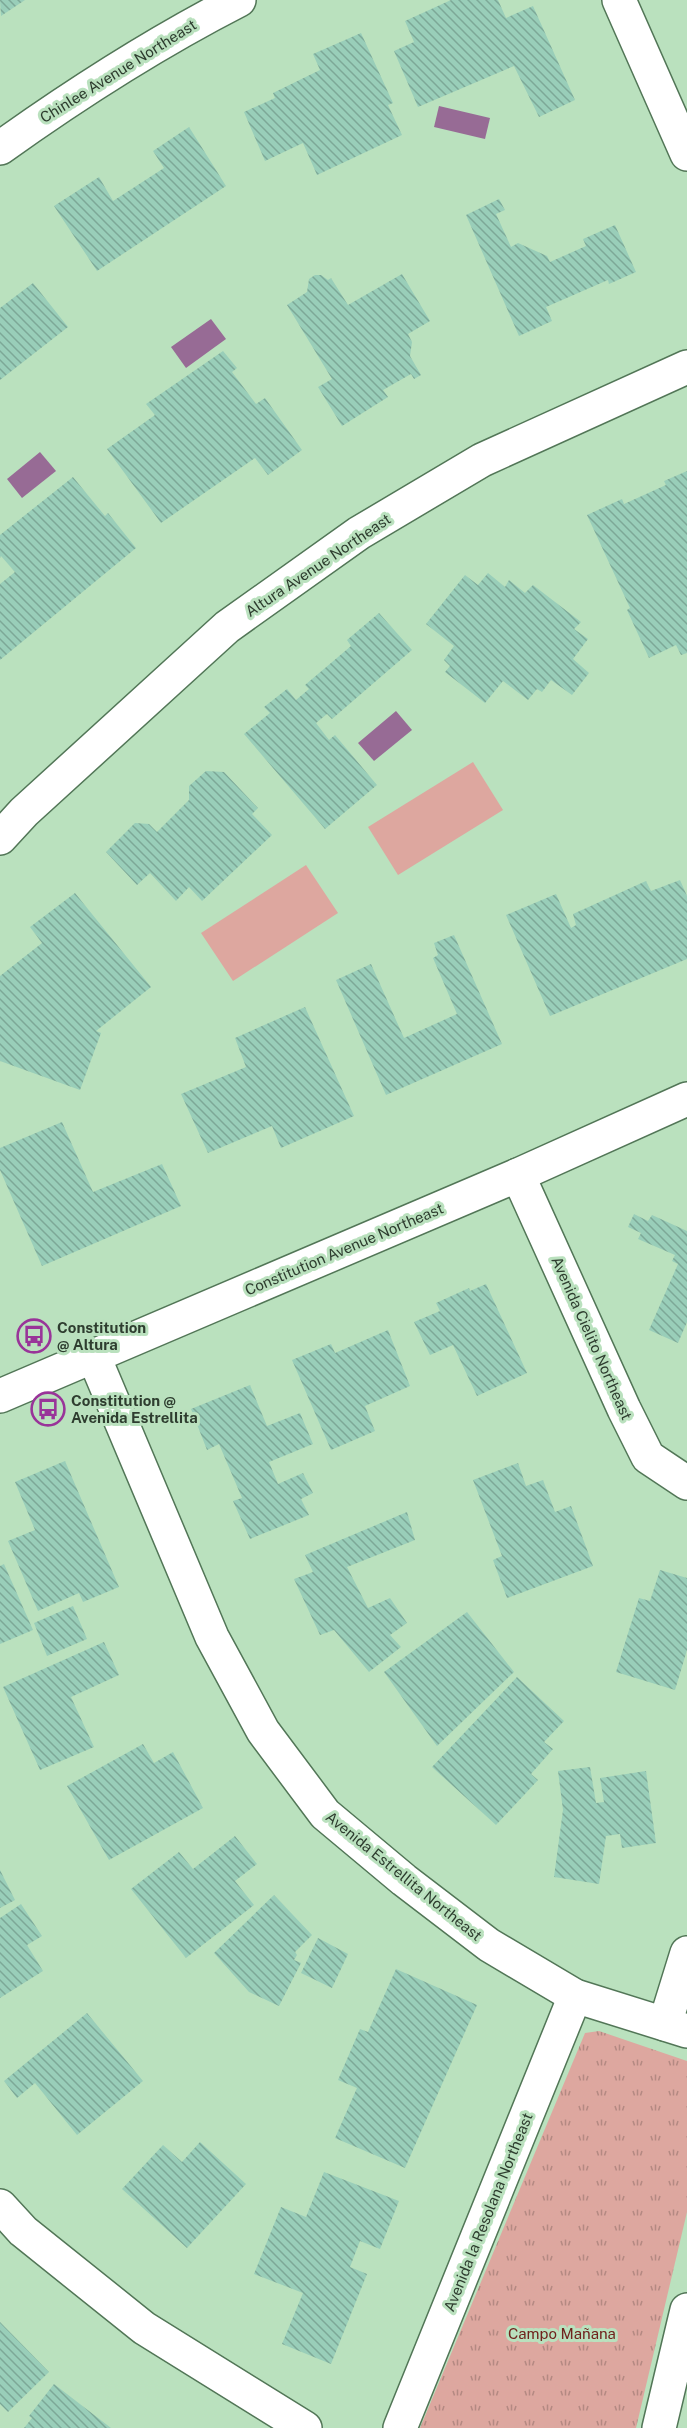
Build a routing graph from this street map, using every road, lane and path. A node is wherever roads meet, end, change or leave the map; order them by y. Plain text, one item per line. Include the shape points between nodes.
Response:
1 (239, 0) edge
2 (619, 0) edge
3 (0, 148) edge
4 (687, 154) edge
5 (687, 367) edge
6 (0, 838) edge
7 (687, 1099) edge
8 (518, 1175) junction
9 (94, 1357) junction
10 (0, 1396) edge
11 (687, 1484) edge
12 (687, 1953) edge
13 (575, 1996) junction
14 (676, 2028) edge
15 (0, 2206) edge
16 (687, 2310) edge
17 (305, 2428) edge
18 (400, 2428) edge
19 (659, 2428) edge

1 - 3 street, Chinlee Avenue Northeast via 114,71
2 - 4 street
5 - 6 street, Altura Avenue Northeast via 482,460 359,533 227,627
7 - 8 street, Constitution Avenue Northeast
8 - 9 street, Constitution Avenue Northeast
8 - 11 street, Avenida Cielito Northeast via 648,1457
9 - 10 street, Constitution Avenue Northeast
9 - 13 street, Avenida Estrellita Northeast via 212,1637 263,1731 325,1814 489,1945
12 - 14 street
13 - 14 street, Avenida Estrellita Northeast
13 - 18 street, Avenida la Resolana Northeast
15 - 17 street via 23,2231 144,2328
16 - 19 street

